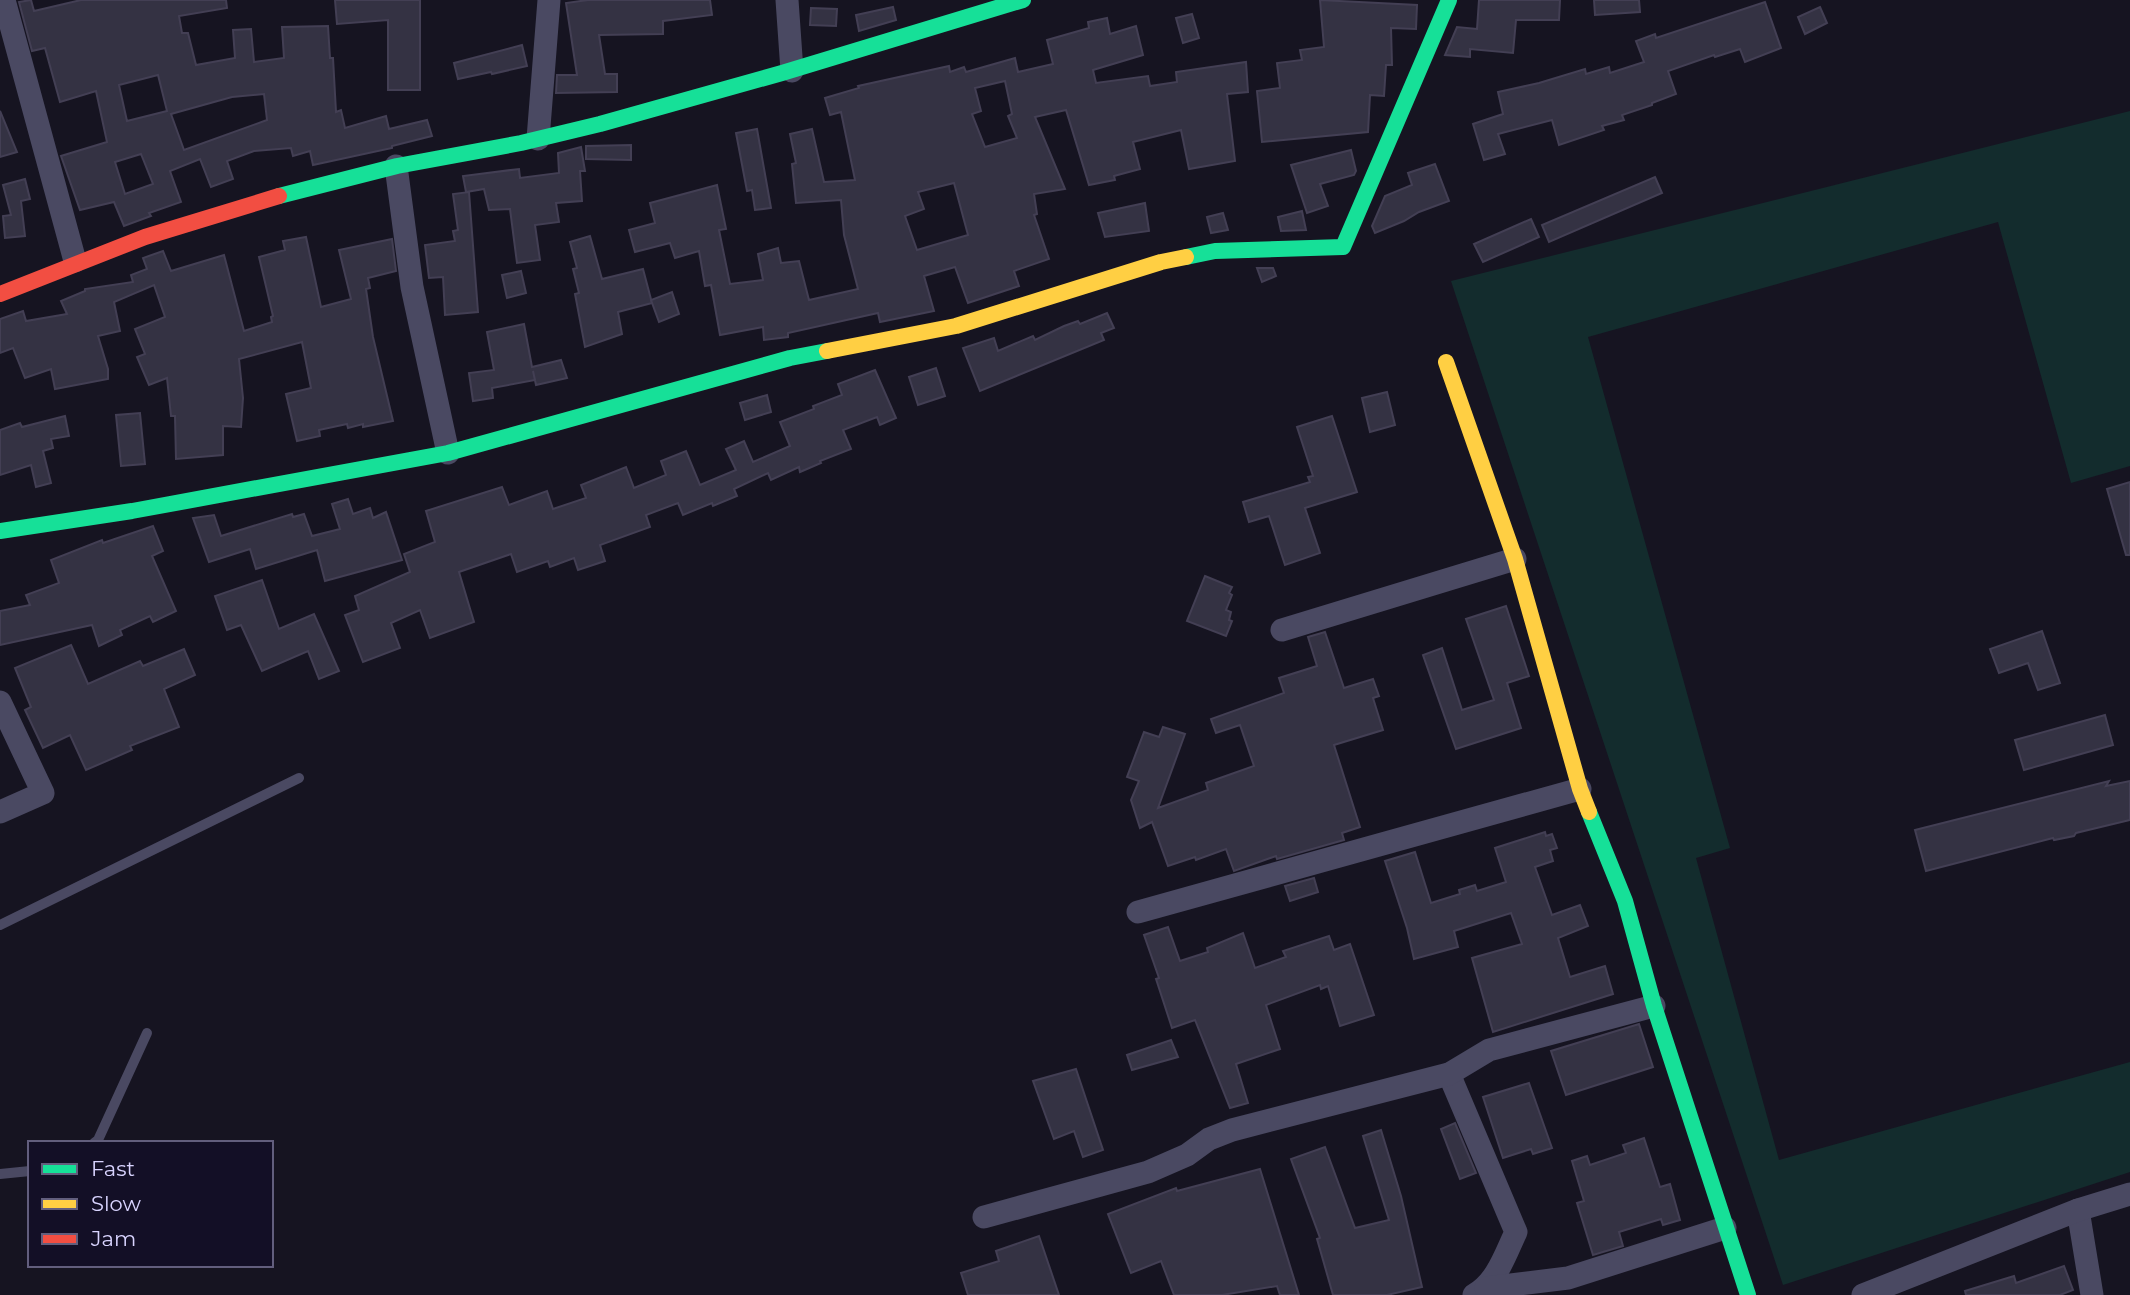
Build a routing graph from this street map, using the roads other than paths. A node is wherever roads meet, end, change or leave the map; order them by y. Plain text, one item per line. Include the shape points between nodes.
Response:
1 (4, 0) edge
2 (549, 0) edge
3 (788, 0) edge
4 (1023, 0) edge
5 (1449, 0) edge
6 (792, 71) junction
7 (538, 139) junction
8 (396, 166) junction
9 (75, 261) junction
10 (0, 293) edge
11 (1446, 362) dead end
12 (447, 453) junction
13 (0, 531) edge
14 (1515, 559) junction
15 (1282, 630) dead end
16 (0, 702) edge
17 (299, 778) dead end
18 (1580, 789) junction
19 (0, 812) edge
20 (1138, 912) dead end
21 (0, 925) edge
22 (1654, 1006) junction
23 (147, 1033) dead end
24 (1449, 1074) junction
25 (97, 1141) edge
26 (28, 1171) edge
27 (0, 1174) edge
28 (2130, 1195) edge
29 (2078, 1210) junction
30 (984, 1217) dead end
31 (1725, 1228) junction
32 (1480, 1292) edge
33 (1748, 1295) edge
34 (1863, 1295) edge
35 (2092, 1295) edge

1 - 9 street
2 - 7 street
3 - 6 street
4 - 6 street
5 - 12 street via 1343,247 1215,251 1161,262 956,326 790,358
6 - 7 street
7 - 8 street
8 - 9 street via 252,204
8 - 12 street via 412,287
9 - 10 street
11 - 14 street
12 - 13 street
14 - 15 street
14 - 18 street
16 - 19 street via 43,793
17 - 21 lane
18 - 20 street
18 - 22 street via 1618,878
22 - 24 street via 1489,1050
22 - 31 street
23 - 25 lane
24 - 30 street via 1232,1130 1148,1172
24 - 32 street via 1516,1232 1495,1275
26 - 27 lane
28 - 29 street
29 - 34 street
29 - 35 street
31 - 32 street via 1568,1278
31 - 33 street

